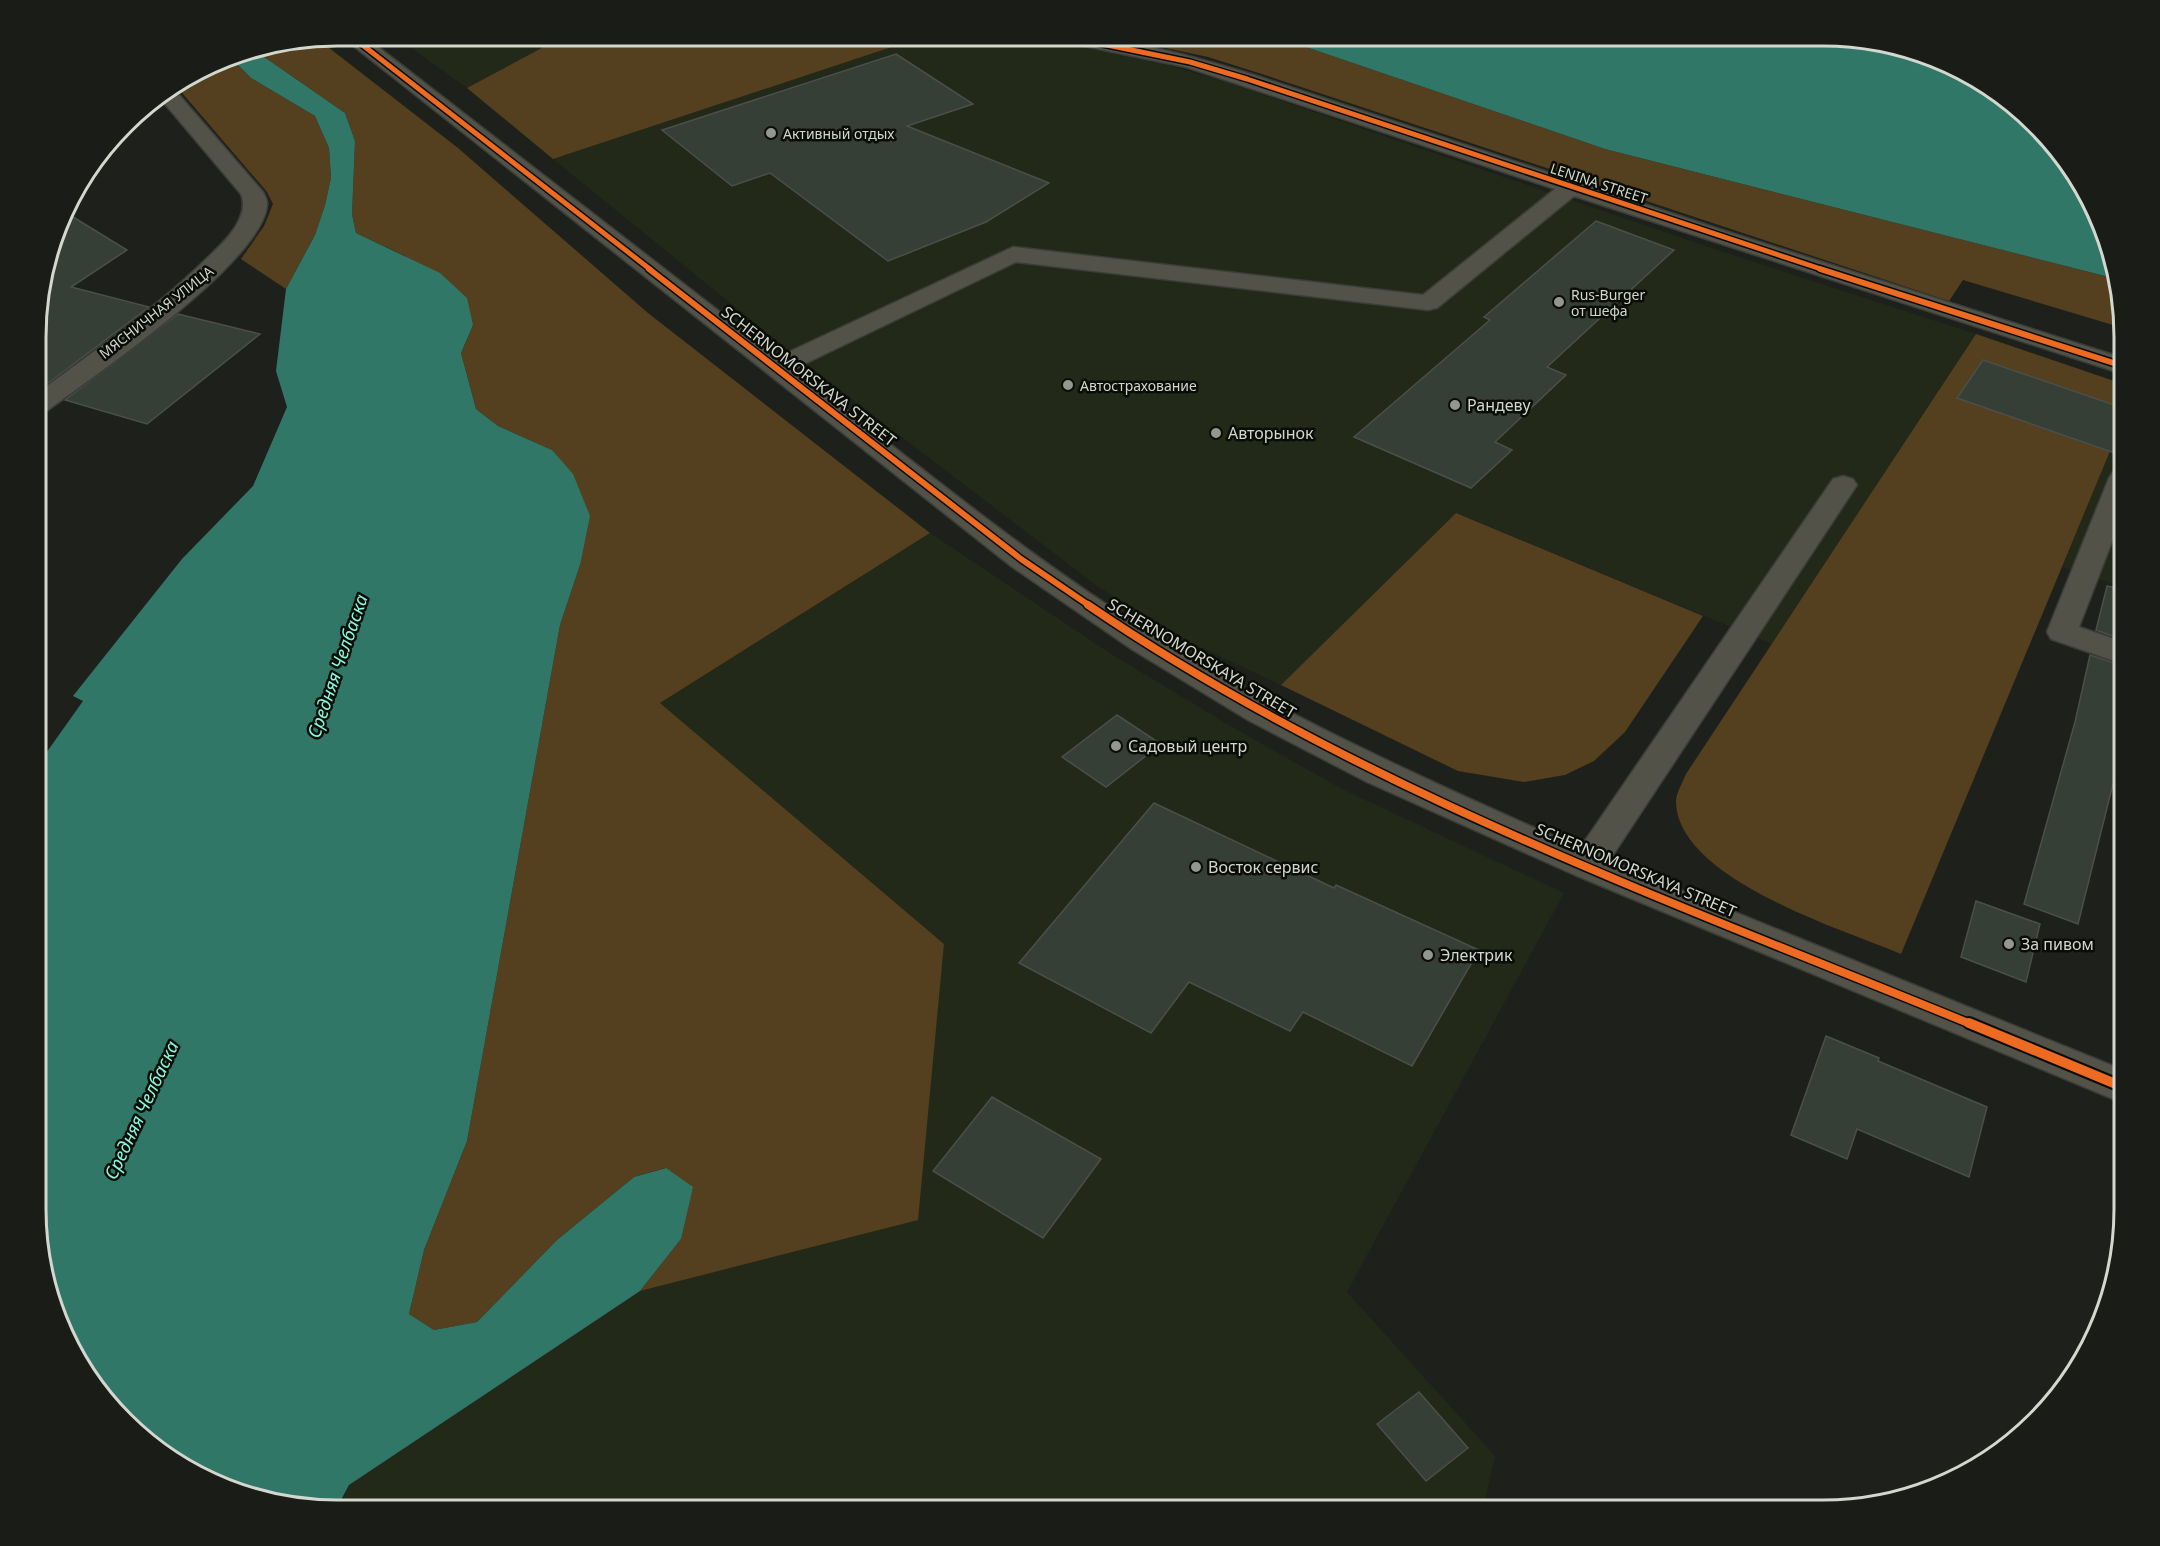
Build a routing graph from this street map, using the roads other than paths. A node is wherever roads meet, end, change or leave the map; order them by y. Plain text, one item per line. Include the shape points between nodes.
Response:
1 (364, 46) edge
2 (1109, 46) edge
3 (172, 98) edge
4 (1570, 188) junction
5 (2114, 363) edge
6 (777, 368) junction
7 (46, 399) edge
8 (1843, 484) dead end
9 (2114, 501) edge
10 (2114, 650) edge
11 (1587, 866) junction
12 (2114, 1083) edge

1 - 6 street, SСHERNOMORSKAYA STREET
2 - 4 street, LENINA STREET via 1201,66
3 - 7 street, МЯСНИЧНАЯ УЛИЦА via 252,192 256,205 249,224 224,258 186,291
4 - 5 street, LENINA STREET
4 - 6 street via 1428,303 1013,254
6 - 11 street, SСHERNOMORSKAYA STREET via 1021,559 1144,643 1259,712 1379,773
8 - 11 street
9 - 10 street via 2062,632
11 - 12 street, SСHERNOMORSKAYA STREET

